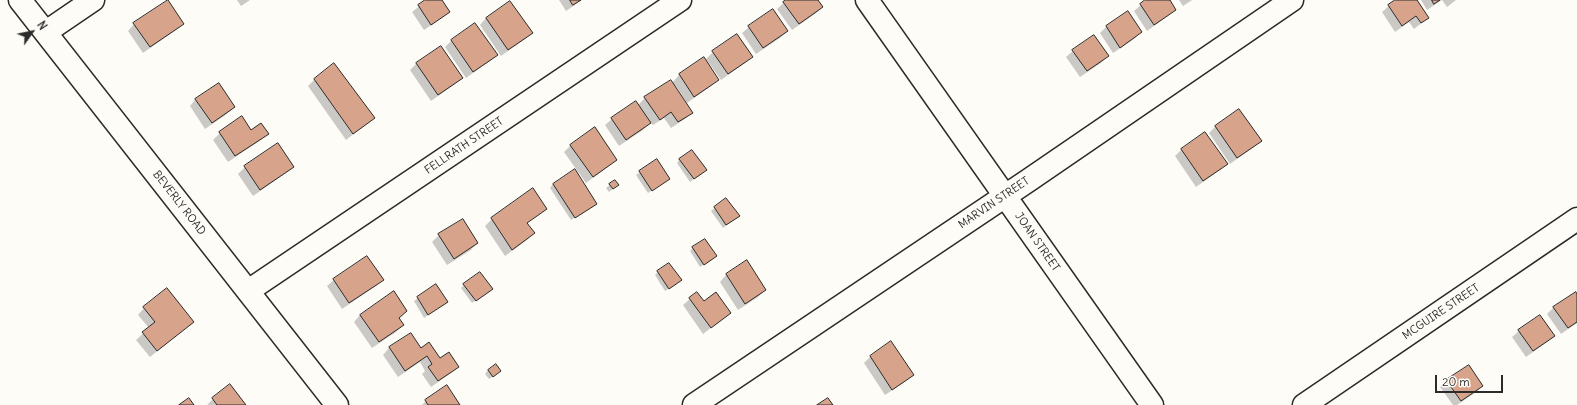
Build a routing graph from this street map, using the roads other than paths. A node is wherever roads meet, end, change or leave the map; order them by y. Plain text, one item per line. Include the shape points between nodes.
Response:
1 (20, 0) edge
2 (93, 0) edge
3 (680, 0) edge
4 (867, 0) edge
5 (1292, 0) edge
6 (46, 32) junction
7 (1005, 196) junction
8 (1577, 220) edge
9 (248, 292) junction
10 (337, 405) edge
11 (694, 405) edge
12 (1152, 405) edge
13 (1304, 405) edge

1 - 6 street, BEVERLY ROAD
2 - 6 street
3 - 9 street, FELLRATH STREET
4 - 7 street, JOAN STREET
5 - 7 street, MARVIN STREET
6 - 9 street, BEVERLY ROAD
7 - 11 street, MARVIN STREET
7 - 12 street, JOAN STREET
8 - 13 street, MCGUIRE STREET
9 - 10 street, BEVERLY ROAD

